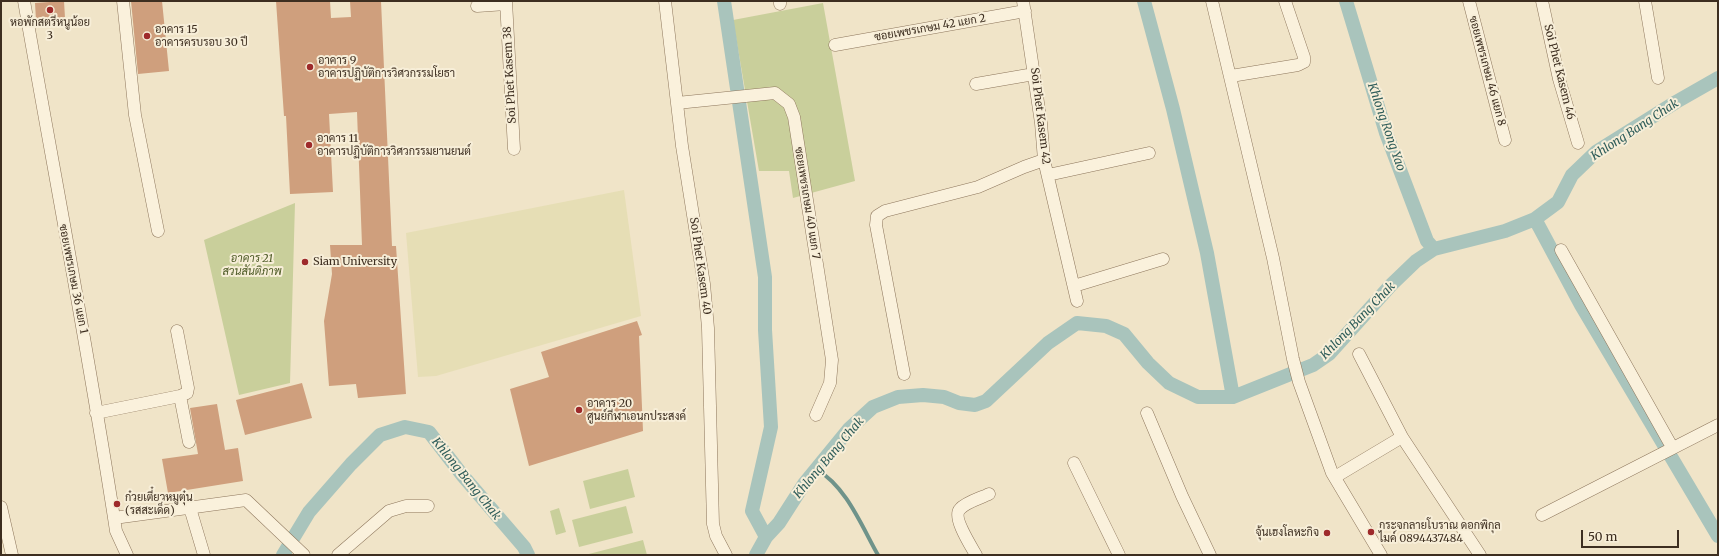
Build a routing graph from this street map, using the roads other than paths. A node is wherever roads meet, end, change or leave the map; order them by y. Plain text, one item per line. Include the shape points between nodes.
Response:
1 (24, 1) edge
2 (123, 1) edge
3 (665, 1) edge
4 (1212, 1) edge
5 (1285, 1) edge
6 (1469, 1) edge
7 (1542, 1) edge
8 (1645, 1) edge
9 (506, 3) edge
10 (477, 6) dead end
11 (1024, 6) edge
12 (835, 45) dead end
13 (1034, 74) junction
14 (1231, 76) junction
15 (1658, 78) dead end
16 (976, 84) dead end
17 (677, 103) junction
18 (1505, 140) dead end
19 (1578, 143) dead end
20 (514, 150) dead end
21 (1149, 153) dead end
22 (1044, 160) junction
23 (1048, 175) junction
24 (158, 231) dead end
25 (1561, 250) dead end
26 (1163, 259) dead end
27 (1074, 286) junction
28 (1077, 301) dead end
29 (177, 331) dead end
30 (1359, 354) dead end
31 (904, 374) dead end
32 (180, 396) junction
33 (96, 413) junction
34 (1147, 414) dead end
35 (816, 415) dead end
36 (1718, 425) edge
37 (1402, 437) junction
38 (189, 442) dead end
39 (1670, 448) junction
40 (1074, 463) dead end
41 (1335, 478) junction
42 (989, 494) dead end
43 (428, 506) dead end
44 (1, 507) edge
45 (190, 508) junction
46 (1542, 515) dead end
47 (114, 518) junction
48 (12, 555) edge
49 (127, 555) edge
50 (204, 555) edge
51 (304, 555) edge
52 (338, 555) edge
53 (726, 555) edge
54 (976, 555) edge
55 (1119, 555) edge
56 (1210, 555) edge
57 (1381, 555) edge
58 (1480, 555) edge

1 - 33 street, ซอยเพชรเกษม 36 แยก 1
2 - 24 street via 135,115
3 - 17 street, Soi Phet Kasem 40
4 - 14 street
5 - 14 street via 1304,62
6 - 18 street, ซอยเพชรเกษม 46 แยก 8
7 - 19 street, Soi Phet Kasem 46 via 1559,79
8 - 15 street
9 - 10 street
9 - 20 street, Soi Phet Kasem 38
11 - 12 street, ซอยเพชรเกษม 42 แยก 2
11 - 13 street, Soi Phet Kasem 42
13 - 16 street
13 - 22 street, Soi Phet Kasem 42
14 - 41 street via 1273,258 1293,359
17 - 35 street, ซอยเพชรเกษม 40 แยก 7 via 775,94 789,104 794,117 832,360 830,383
17 - 53 street, Soi Phet Kasem 40 via 704,284 708,328 713,524
21 - 23 street
22 - 23 street, Soi Phet Kasem 42
22 - 31 street via 978,187 885,211 877,216 876,226
23 - 27 street, Soi Phet Kasem 42
25 - 39 street
26 - 27 street
27 - 28 street, Soi Phet Kasem 42
29 - 32 street via 188,388 187,393
30 - 37 street
32 - 33 street
32 - 38 street
33 - 47 street, ซอยเพชรเกษม 36 แยก 1
34 - 56 street
36 - 39 street
37 - 41 street
37 - 58 street
39 - 46 street
40 - 55 street
41 - 57 street
42 - 54 street via 960,508 958,513 959,522
43 - 52 street via 406,506 389,511
44 - 48 street
45 - 47 street
45 - 50 street
45 - 51 street via 246,500
47 - 49 street, ซอยเพชรเกษม 36 แยก 1 via 116,531

